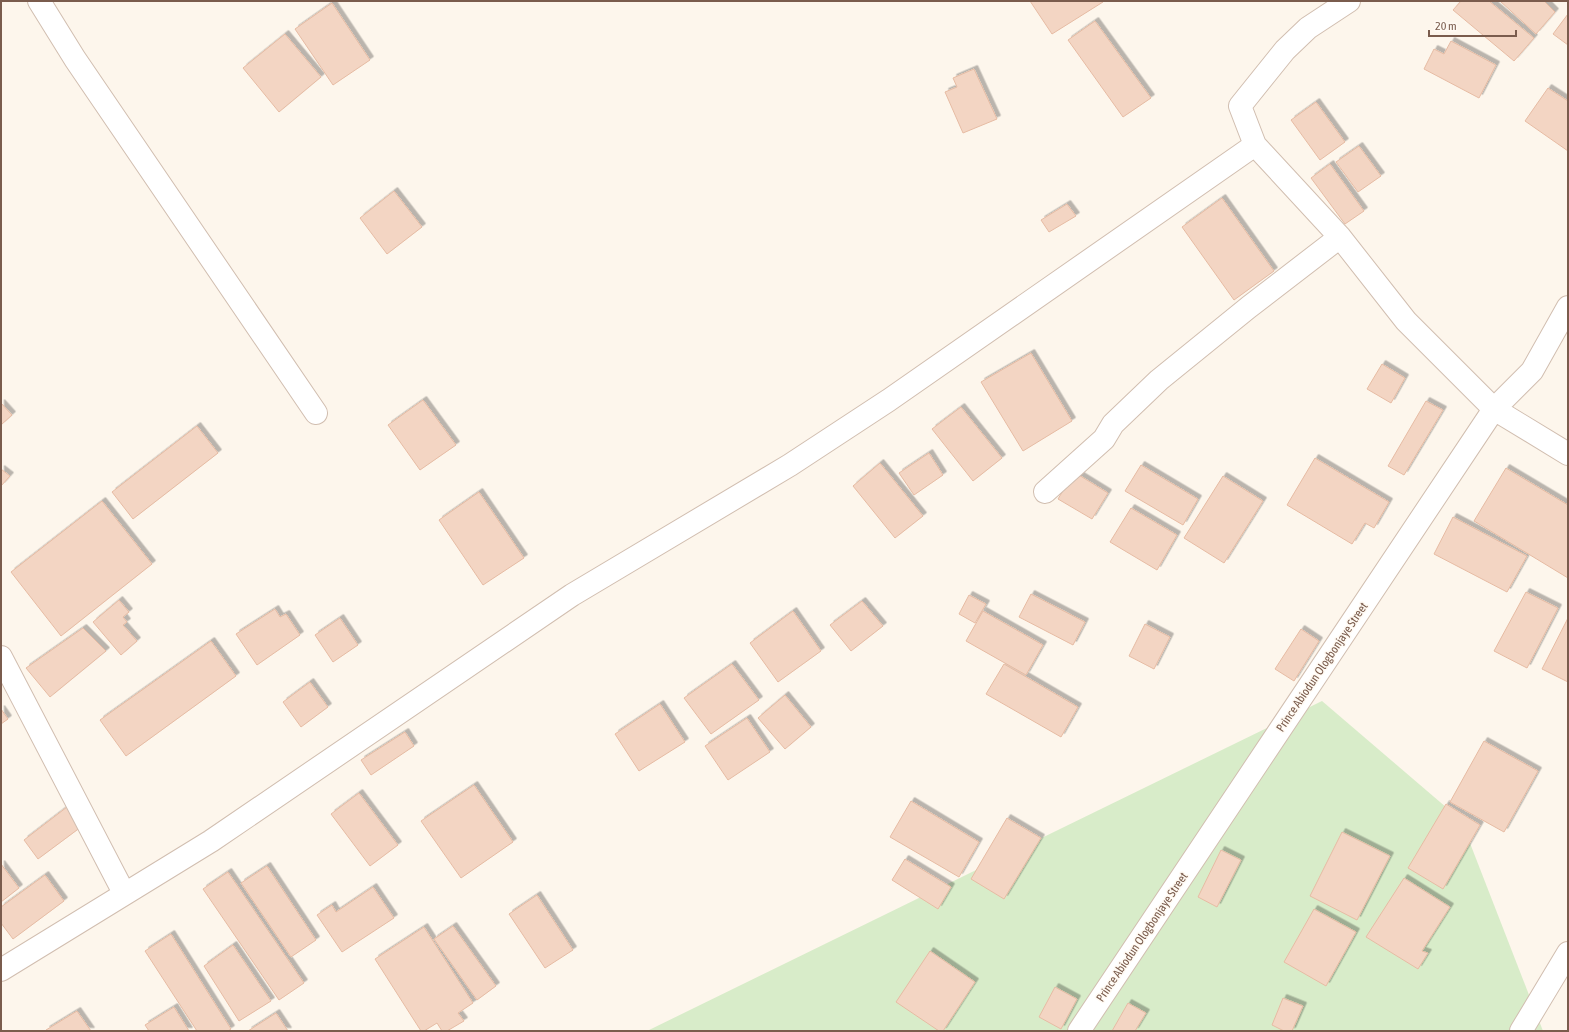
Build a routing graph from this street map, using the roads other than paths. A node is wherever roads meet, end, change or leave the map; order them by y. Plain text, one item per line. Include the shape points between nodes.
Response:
1 (39, 1) edge
2 (1348, 1) edge
3 (1255, 146) junction
4 (1340, 237) junction
5 (1568, 307) edge
6 (1494, 409) junction
7 (316, 413) dead end
8 (1568, 454) edge
9 (1045, 492) dead end
10 (1, 657) edge
11 (124, 893) junction
12 (1568, 953) edge
13 (1, 970) edge
14 (1079, 1031) edge
15 (1521, 1031) edge

1 - 7 street via 75,59
2 - 3 street via 1308,28 1285,50 1240,106
3 - 4 street
3 - 11 street via 890,400 790,465 572,595 211,841
4 - 6 street via 1406,321
4 - 9 street via 1159,380 1114,424 1104,439
5 - 6 street, Prince Abiodun Ologbonjaye Street via 1532,371
6 - 8 street
6 - 14 street, Prince Abiodun Ologbonjaye Street
10 - 11 street
11 - 13 street
12 - 15 street

